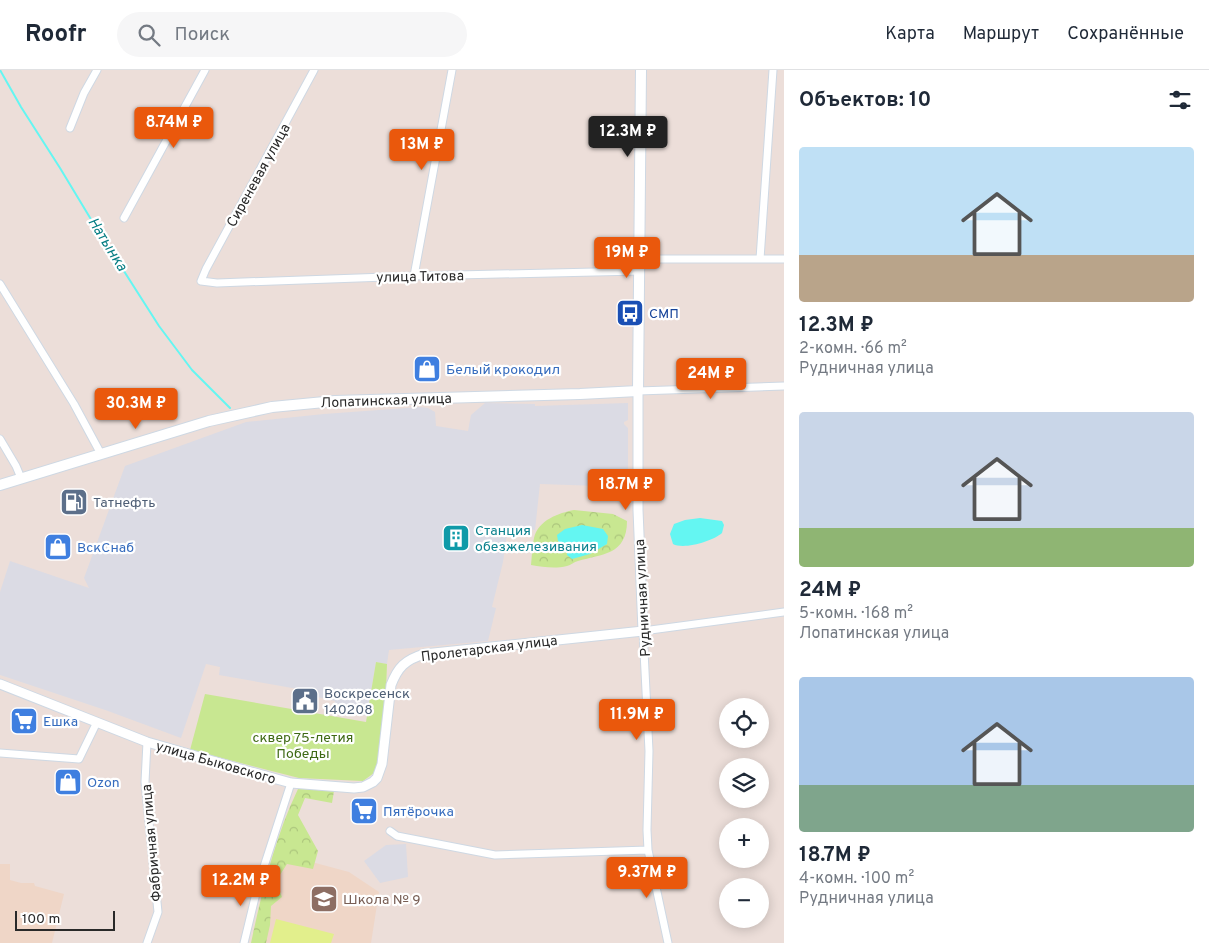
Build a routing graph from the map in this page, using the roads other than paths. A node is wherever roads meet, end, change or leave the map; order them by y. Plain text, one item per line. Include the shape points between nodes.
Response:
1 (98, 70) edge
2 (205, 70) edge
3 (314, 70) edge
4 (452, 70) edge
5 (641, 70) edge
6 (773, 70) edge
7 (70, 128) dead end
8 (124, 218) dead end
9 (760, 258) junction
10 (640, 259) junction
11 (784, 259) edge
12 (639, 271) junction
13 (414, 276) junction
14 (201, 281) joint
15 (0, 284) edge
16 (784, 386) edge
17 (638, 391) junction
18 (0, 439) edge
19 (101, 454) junction
20 (21, 478) junction
21 (0, 485) edge
22 (784, 612) edge
23 (643, 631) junction
24 (0, 684) edge
25 (97, 722) junction
26 (147, 742) junction
27 (0, 753) edge
28 (291, 783) junction
29 (390, 831) dead end
30 (648, 850) junction
31 (147, 943) edge
32 (244, 943) edge
33 (668, 943) edge

1 - 7 street via 84,93
2 - 8 street
3 - 14 street, Сиреневая улица
4 - 13 street
5 - 10 main road, Рудничная улица
6 - 9 street
9 - 10 street
9 - 11 street
10 - 12 main road, Рудничная улица
12 - 13 street, улица Титова
12 - 17 main road, Рудничная улица
13 - 14 street, улица Титова
15 - 19 street
16 - 17 street, Лопатинская улица
17 - 19 main road, Лопатинская улица via 290,404 238,413
17 - 23 street, Рудничная улица
18 - 20 street
19 - 20 main road, Лопатинская улица
20 - 21 main road, Лопатинская улица
22 - 23 street, Пролетарская улица
23 - 28 street, Пролетарская улица via 411,658 396,674 392,685 382,764 377,778 363,787
23 - 30 street, Рудничная улица
24 - 25 street, улица Быковского
25 - 26 street, улица Быковского
25 - 27 street via 79,758
26 - 28 street, улица Быковского
26 - 31 street, Фабричная улица via 145,782 158,912
28 - 32 street, улица Быковского via 258,885
29 - 30 street via 397,836 494,856
30 - 33 street, Рудничная улица

